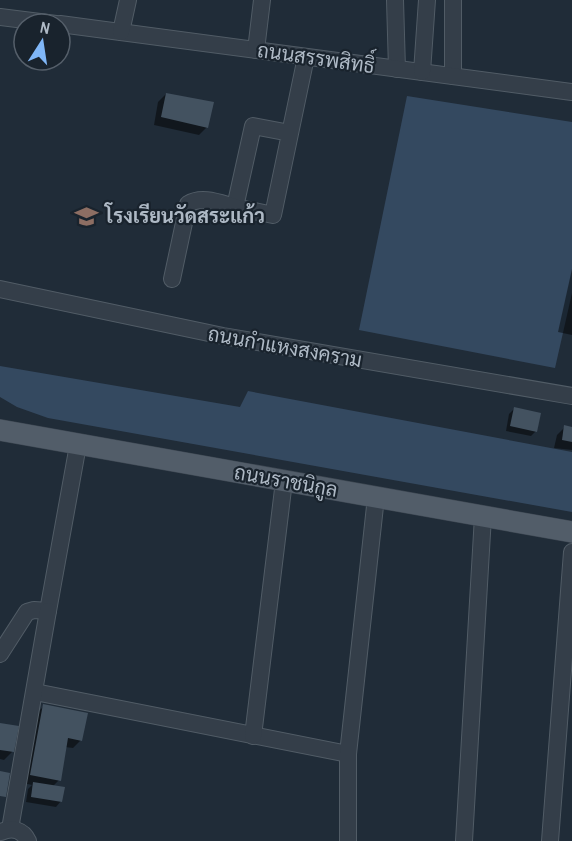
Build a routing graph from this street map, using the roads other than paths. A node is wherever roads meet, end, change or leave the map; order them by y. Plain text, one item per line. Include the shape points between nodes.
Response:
1 (128, 0) edge
2 (262, 0) edge
3 (395, 0) edge
4 (427, 0) edge
5 (453, 0) edge
6 (72, 26) edge
7 (122, 32) junction
8 (256, 50) junction
9 (306, 57) junction
10 (397, 69) junction
11 (422, 72) junction
12 (453, 76) junction
13 (572, 92) edge
14 (290, 133) junction
15 (235, 207) junction
16 (172, 279) dead end
17 (0, 289) edge
18 (572, 396) edge
19 (0, 430) edge
20 (78, 445) junction
21 (284, 481) junction
22 (376, 497) junction
23 (483, 516) junction
24 (572, 532) edge
25 (572, 552) edge
26 (48, 611) junction
27 (0, 654) edge
28 (35, 692) junction
29 (253, 736) junction
30 (348, 754) junction
31 (5, 830) edge
32 (28, 841) edge
33 (348, 841) edge
34 (464, 841) edge
35 (550, 841) edge

1 - 7 street
2 - 8 street
3 - 10 street
4 - 11 street
5 - 12 street
6 - 7 street, ถนนสรรพสิทธิ์
7 - 8 street, ถนนสรรพสิทธิ์
8 - 9 street, ถนนสรรพสิทธิ์
9 - 10 street, ถนนสรรพสิทธิ์
9 - 14 street
10 - 11 street, ถนนสรรพสิทธิ์
11 - 12 street, ถนนสรรพสิทธิ์
12 - 13 street, ถนนสรรพสิทธิ์
14 - 15 street via 253,126
14 - 15 street via 273,215
15 - 16 street via 206,200 188,204
17 - 18 street, ถนนกำแหงสงคราม via 223,336
19 - 20 main road, ถนนราชนิกูล
20 - 21 main road, ถนนราชนิกูล
20 - 26 street
21 - 22 main road, ถนนราชนิกูล
21 - 29 street
22 - 23 main road, ถนนราชนิกูล
22 - 30 street
23 - 24 main road, ถนนราชนิกูล
23 - 34 street
25 - 35 street
26 - 27 street via 27,612
26 - 28 street
28 - 29 street
28 - 31 street
29 - 30 street
30 - 33 street
31 - 32 street via 23,833

